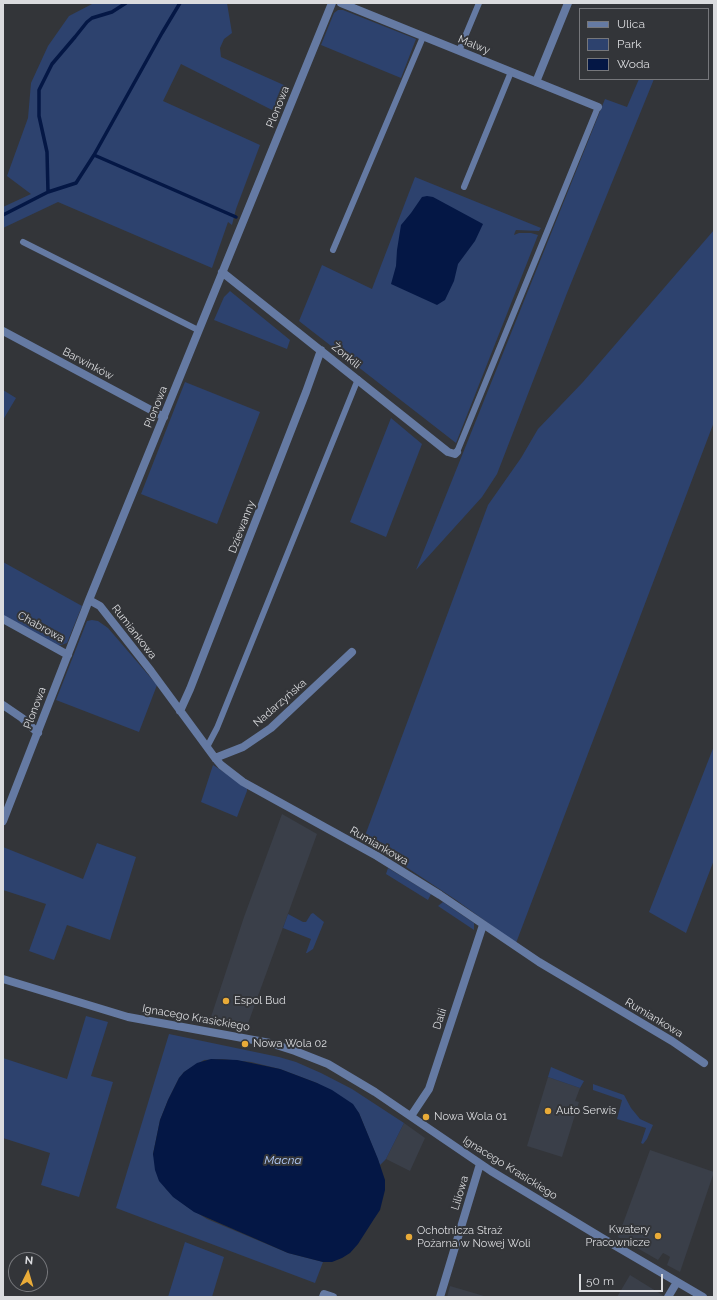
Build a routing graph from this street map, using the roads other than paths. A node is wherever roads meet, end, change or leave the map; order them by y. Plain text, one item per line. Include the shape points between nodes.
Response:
1 (332, 3) edge
2 (341, 3) edge
3 (479, 3) edge
4 (568, 3) edge
5 (423, 36) junction
6 (459, 51) junction
7 (511, 72) junction
8 (536, 82) junction
9 (598, 107) joint
10 (464, 187) dead end
11 (24, 242) dead end
12 (333, 250) dead end
13 (222, 272) junction
14 (198, 330) junction
15 (3, 331) edge
16 (321, 350) junction
17 (358, 379) junction
18 (164, 417) junction
19 (457, 452) joint
20 (89, 600) junction
21 (3, 619) edge
22 (352, 652) dead end
23 (68, 655) junction
24 (3, 706) edge
25 (180, 711) junction
26 (38, 733) junction
27 (207, 747) junction
28 (215, 758) junction
29 (3, 821) edge
30 (483, 924) junction
31 (4, 978) edge
32 (704, 1063) dead end
33 (411, 1116) junction
34 (480, 1164) junction
35 (677, 1282) junction
36 (323, 1295) edge
37 (333, 1297) edge
38 (440, 1297) edge
39 (668, 1297) edge
40 (703, 1297) edge

1 - 13 street, Plonowa
2 - 5 street, Malwy
3 - 6 lane
4 - 8 street
5 - 6 street, Malwy
5 - 12 lane
6 - 7 street, Malwy
7 - 8 street, Malwy
7 - 10 lane
8 - 9 street, Malwy
9 - 19 lane
11 - 14 lane
13 - 14 street, Plonowa
13 - 16 street, Żonkili
14 - 18 street, Plonowa
15 - 18 street, Barwinków
16 - 17 street, Żonkili
16 - 25 street, Dziewanny
17 - 19 street, Żonkili via 448,452
17 - 27 lane via 217,728
18 - 20 street, Plonowa
20 - 23 street, Plonowa
20 - 25 street, Rumiankowa via 100,606
21 - 23 street, Chabrowa
22 - 28 street, Nadarzyńska via 271,728 243,747
23 - 26 street, Plonowa
24 - 26 street via 22,718
25 - 27 street, Rumiankowa
26 - 29 street, Plonowa
27 - 28 street, Rumiankowa
28 - 30 street, Rumiankowa via 243,782 377,856
30 - 32 street, Rumiankowa via 539,962 672,1041
30 - 33 street, Dalii via 429,1089
31 - 33 street, Ignacego Krasickiego via 128,1017 248,1038 295,1051 328,1064
33 - 34 street, Ignacego Krasickiego
34 - 35 street, Ignacego Krasickiego
34 - 38 street, Liliowa
35 - 39 street
35 - 40 street, Ignacego Krasickiego
36 - 37 street

